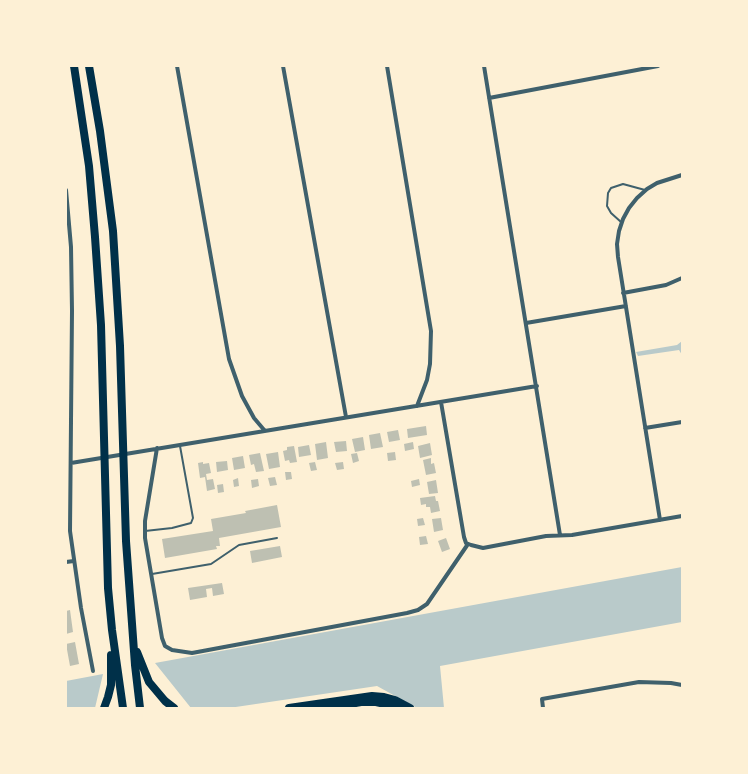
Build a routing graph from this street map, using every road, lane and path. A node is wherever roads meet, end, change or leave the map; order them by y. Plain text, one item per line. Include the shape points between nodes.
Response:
1 (74, 66) edge
2 (89, 66) edge
3 (177, 66) edge
4 (283, 66) edge
5 (387, 66) edge
6 (484, 66) edge
7 (658, 66) edge
8 (489, 98) junction
9 (682, 175) edge
10 (66, 190) edge
11 (646, 190) junction
12 (67, 214) edge
13 (622, 224) junction
14 (682, 278) edge
15 (623, 292) junction
16 (626, 306) junction
17 (526, 323) junction
18 (536, 386) junction
19 (442, 402) junction
20 (417, 406) junction
21 (346, 417) junction
22 (682, 422) edge
23 (645, 428) junction
24 (265, 431) junction
25 (180, 445) junction
26 (157, 448) junction
27 (71, 463) junction
28 (682, 516) edge
29 (68, 519) edge
30 (660, 520) junction
31 (145, 531) junction
32 (560, 535) junction
33 (277, 538) dead end
34 (470, 545) junction
35 (74, 561) junction
36 (66, 562) edge
37 (151, 574) junction
38 (112, 630) junction
39 (133, 640) junction
40 (93, 671) dead end
41 (682, 685) edge
42 (104, 708) edge
43 (123, 708) edge
44 (140, 708) edge
45 (174, 708) edge
46 (289, 708) edge
47 (328, 708) edge
48 (396, 708) edge
49 (410, 708) edge
50 (543, 708) edge

1 - 38 highway via 88,158 96,237 108,588
2 - 39 highway via 113,231 120,346 126,541
3 - 24 street via 229,359 242,396 254,418
4 - 21 street
5 - 20 street via 431,332 427,380
6 - 8 street
7 - 8 street
8 - 17 street
9 - 11 street via 667,178
10 - 12 street
11 - 13 street via 629,208
11 - 13 lane via 623,184 612,188 608,193 607,206
12 - 27 street via 71,247
13 - 15 street via 618,250
14 - 15 street via 666,285
15 - 16 street
16 - 17 street
16 - 23 street
17 - 18 street
18 - 19 street
18 - 32 street
19 - 20 street
19 - 34 street via 464,537
20 - 21 street
21 - 24 street
22 - 23 street
23 - 30 street
24 - 25 street
25 - 26 street
25 - 31 lane via 193,518 191,523
26 - 27 street
26 - 31 street
27 - 29 street
28 - 30 street
29 - 35 street
30 - 32 street
31 - 37 street
32 - 34 street via 483,548
33 - 37 lane via 239,545 211,564
34 - 37 street via 427,604 418,610 192,653 172,650 165,646
35 - 36 street
35 - 40 street
38 - 42 highway via 111,685
38 - 43 highway
39 - 44 highway
39 - 45 highway via 149,682
41 - 50 street via 639,682 542,699
46 - 49 highway via 372,696 395,700
47 - 48 highway via 361,702 385,704

